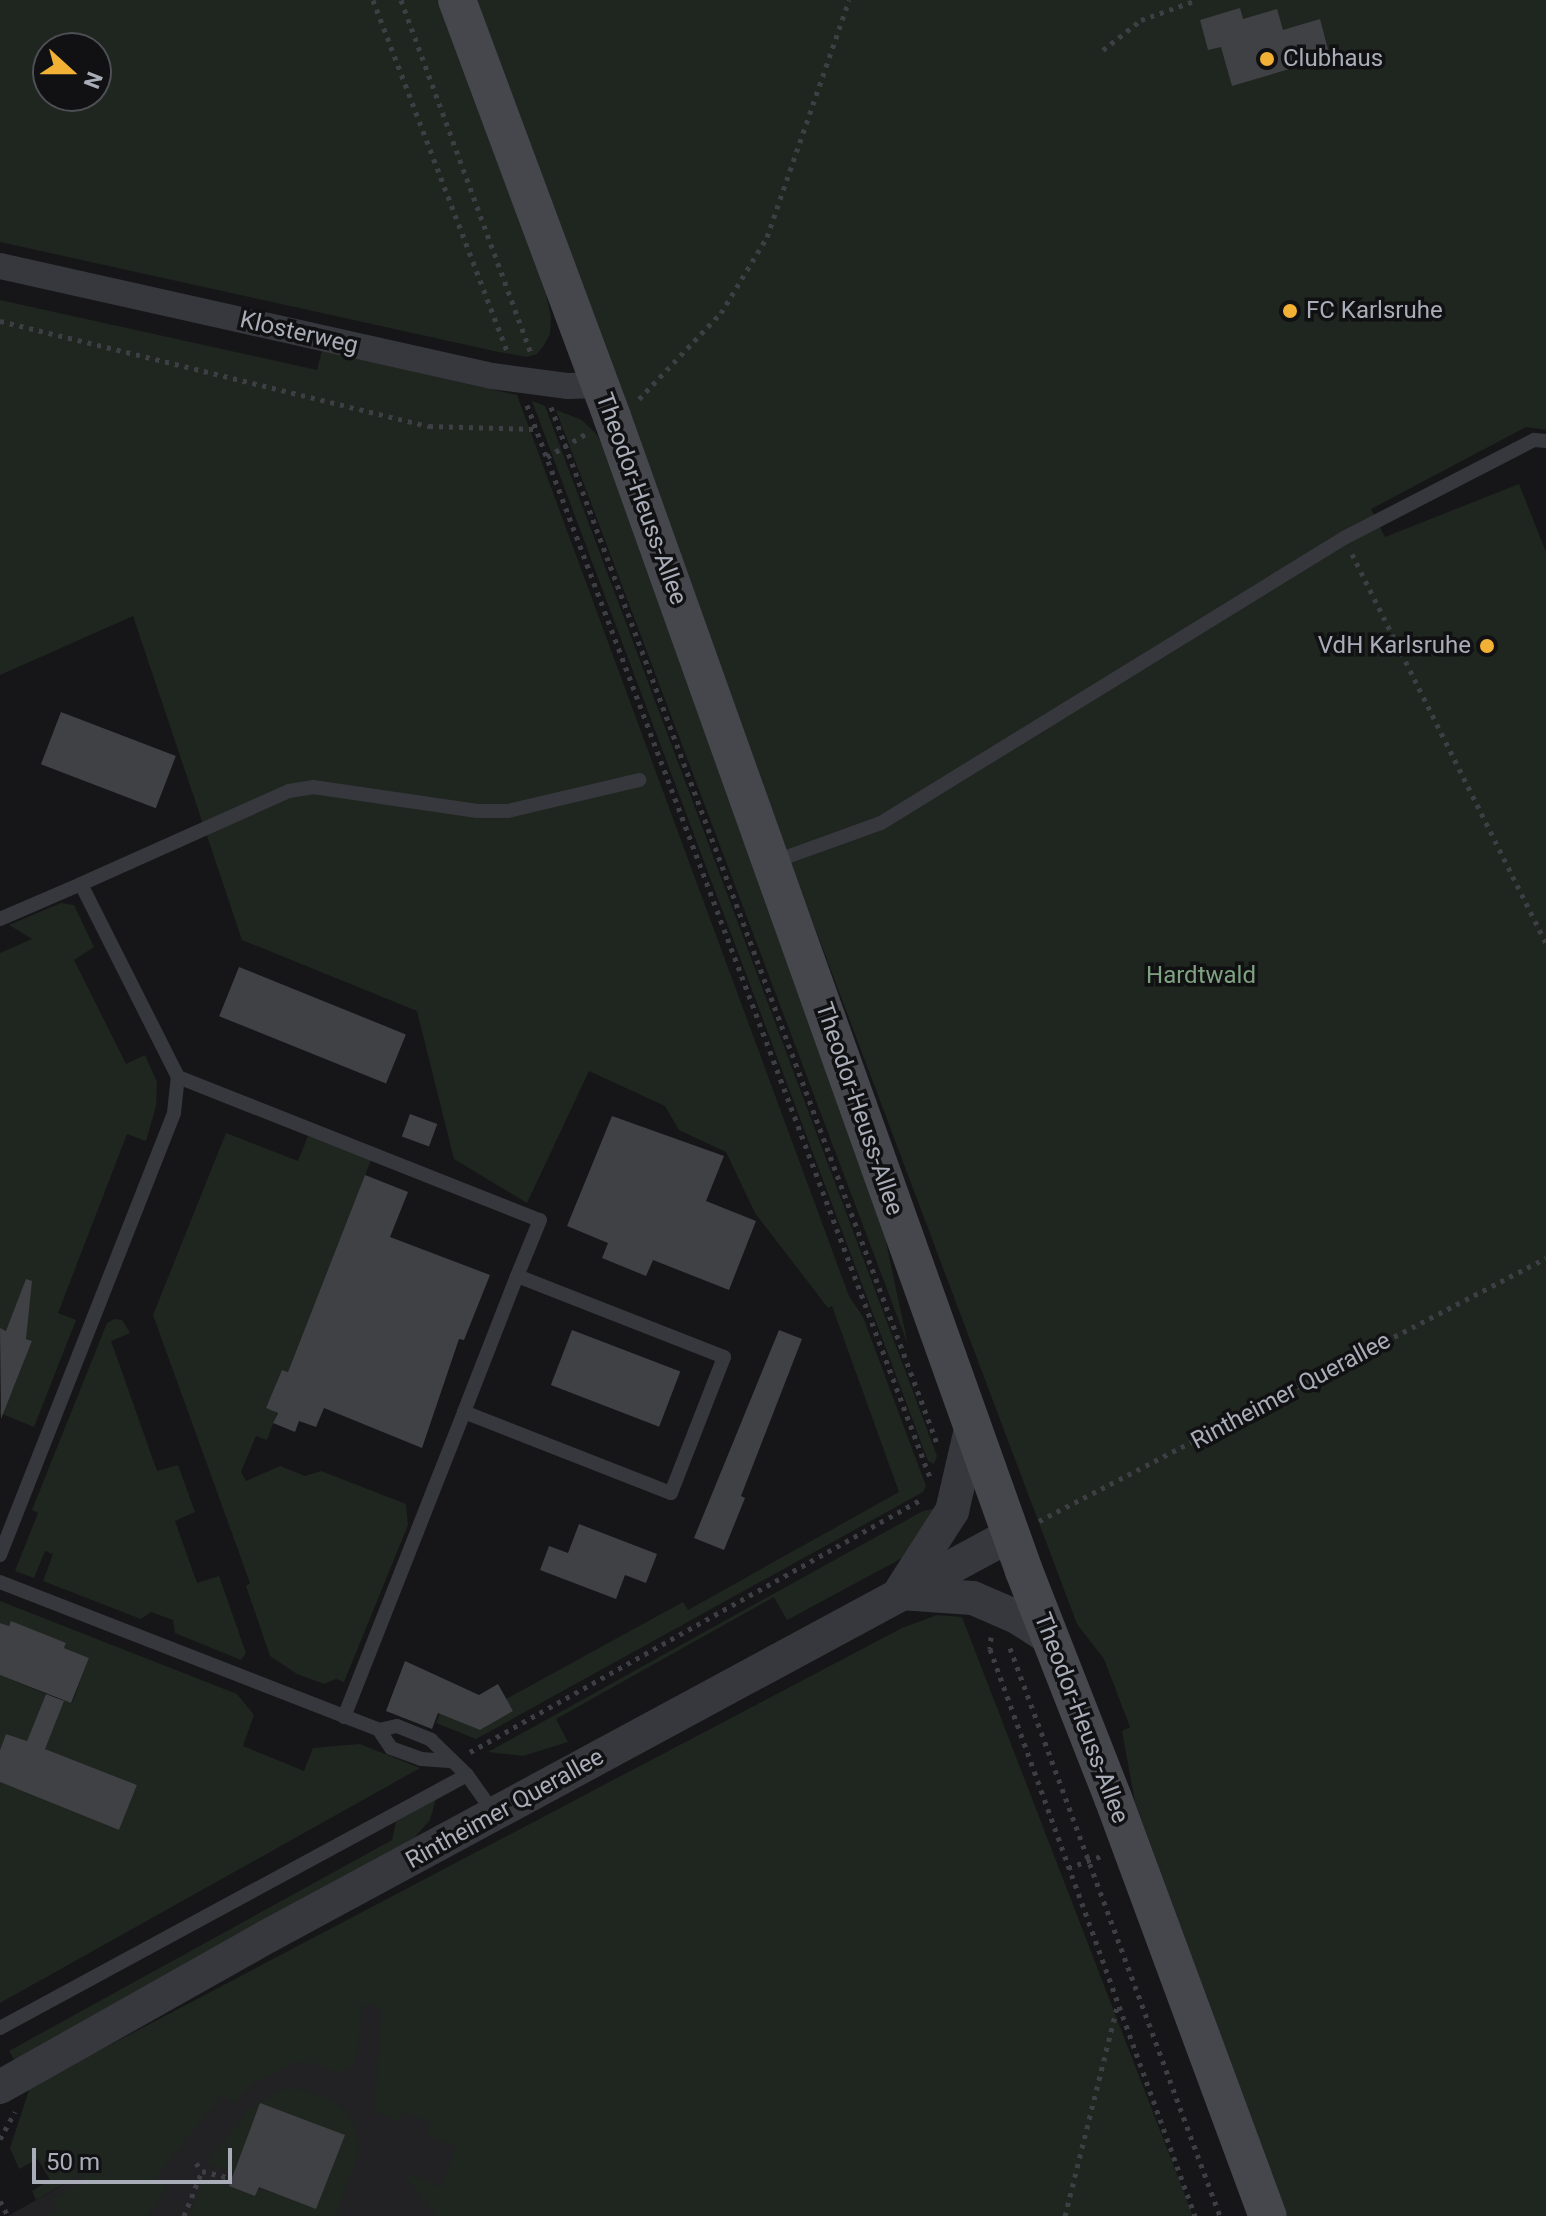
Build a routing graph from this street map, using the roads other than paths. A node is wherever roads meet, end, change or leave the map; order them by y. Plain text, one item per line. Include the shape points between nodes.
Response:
1 (457, 0) edge
2 (0, 266) edge
3 (606, 401) junction
4 (1546, 441) edge
5 (639, 780) dead end
6 (772, 862) junction
7 (81, 884) junction
8 (0, 919) edge
9 (178, 1077) junction
10 (517, 1276) junction
11 (464, 1412) junction
12 (973, 1421) junction
13 (1024, 1528) junction
14 (0, 1555) edge
15 (0, 1582) edge
16 (900, 1593) junction
17 (1051, 1639) junction
18 (344, 1717) junction
19 (379, 1730) junction
20 (453, 1761) junction
21 (467, 1775) junction
22 (496, 1816) junction
23 (0, 2028) edge
24 (0, 2087) edge
25 (1268, 2216) edge

1 - 3 main road, Theodor-Heuss-Allee
2 - 3 street, Klosterweg
3 - 6 main road, Theodor-Heuss-Allee
4 - 6 lane via 1534,440 1344,538 881,823
5 - 7 lane via 508,811 313,787 289,791
6 - 12 main road, Theodor-Heuss-Allee
7 - 8 lane
7 - 9 lane
9 - 10 lane via 540,1220
9 - 14 lane via 165,1140
10 - 11 lane
10 - 11 lane via 724,1357 719,1371 671,1493
11 - 18 lane
12 - 13 main road, Theodor-Heuss-Allee
12 - 16 street via 952,1511
13 - 16 street, Rintheimer Querallee
13 - 17 main road, Theodor-Heuss-Allee
15 - 18 lane
16 - 17 street via 965,1597 991,1605
16 - 22 street, Rintheimer Querallee
17 - 25 main road, Theodor-Heuss-Allee
18 - 19 lane
19 - 20 lane via 397,1726 431,1740
19 - 20 lane via 391,1748 421,1759
20 - 21 lane
21 - 22 lane
21 - 23 lane
22 - 24 street, Rintheimer Querallee via 268,1936

